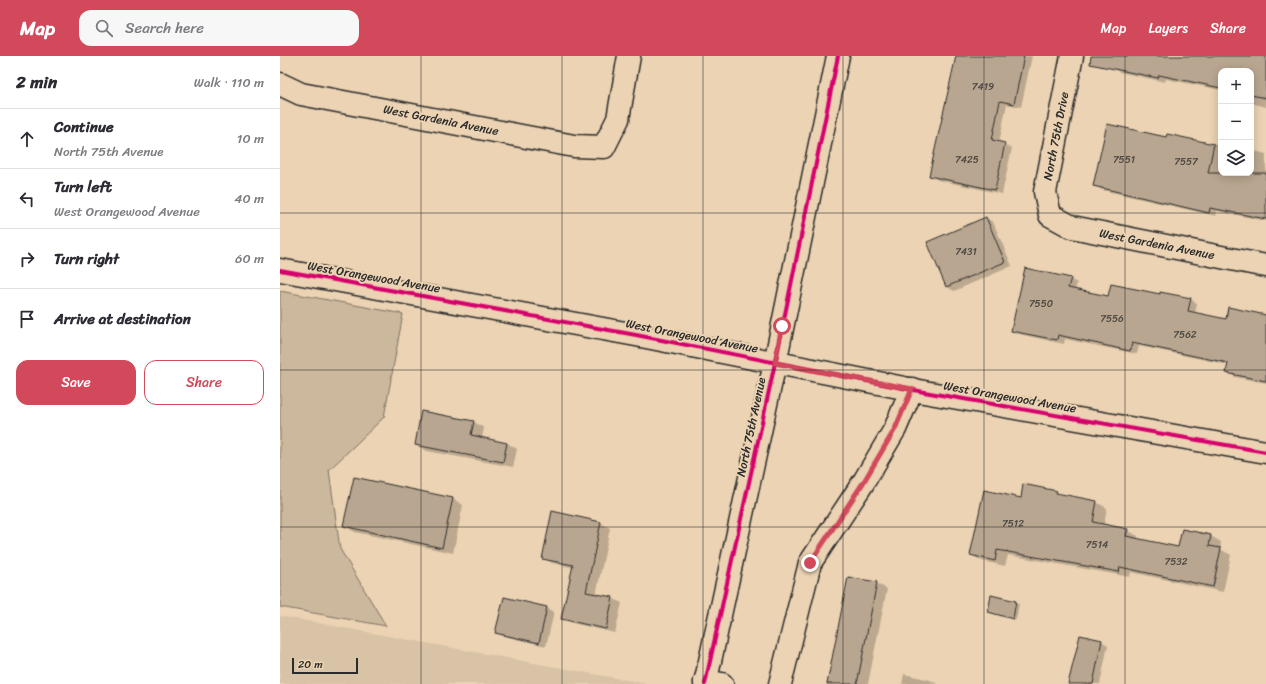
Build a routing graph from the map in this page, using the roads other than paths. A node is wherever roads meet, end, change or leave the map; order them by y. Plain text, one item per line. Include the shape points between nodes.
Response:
1 (629, 56) edge
2 (838, 56) edge
3 (1072, 56) edge
4 (280, 84) edge
5 (1050, 215) joint
6 (1266, 266) edge
7 (280, 270) edge
8 (775, 363) junction
9 (912, 389) junction
10 (1266, 452) edge
11 (711, 683) edge
12 (780, 684) edge

1 - 4 street, West Gardenia Avenue via 618,119 604,147 574,146 301,94
2 - 8 street, North 75th Avenue
3 - 5 street, North 75th Drive via 1045,192
5 - 6 street, West Gardenia Avenue via 1072,227
7 - 8 street, West Orangewood Avenue
8 - 9 street, West Orangewood Avenue
8 - 11 street, North 75th Avenue
9 - 10 street, West Orangewood Avenue
9 - 12 street via 895,429 810,563

